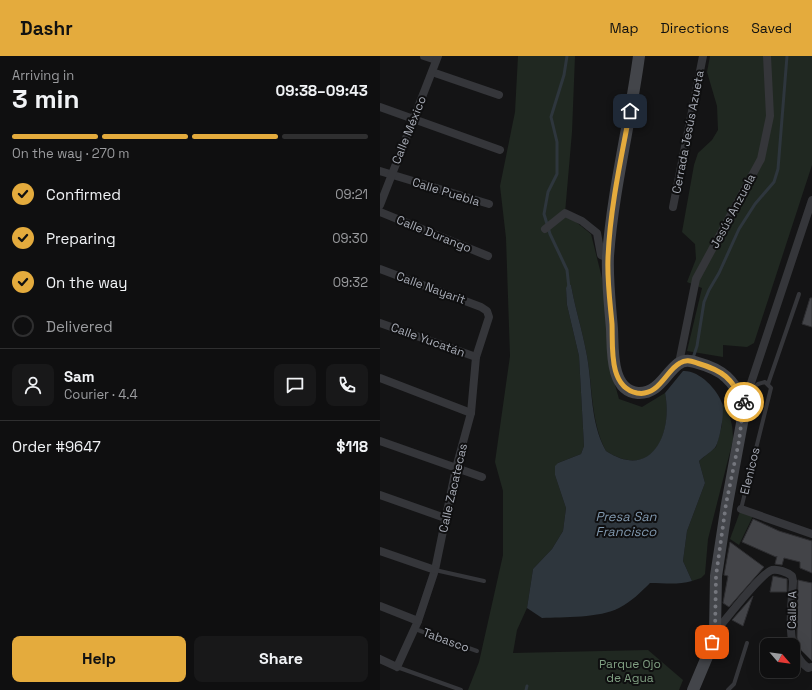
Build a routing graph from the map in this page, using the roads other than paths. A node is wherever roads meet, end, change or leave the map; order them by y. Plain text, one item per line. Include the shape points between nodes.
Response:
1 (424, 56) edge
2 (639, 56) edge
3 (703, 56) edge
4 (767, 56) edge
5 (437, 58) edge
6 (432, 72) junction
7 (498, 95) dead end
8 (380, 107) edge
9 (414, 119) junction
10 (500, 150) dead end
11 (380, 171) edge
12 (391, 175) junction
13 (812, 200) edge
14 (489, 204) dead end
15 (380, 205) edge
16 (673, 207) dead end
17 (380, 212) edge
18 (545, 229) dead end
19 (488, 256) dead end
20 (608, 258) junction
21 (380, 269) edge
22 (798, 294) dead end
23 (481, 307) joint
24 (380, 323) edge
25 (476, 357) junction
26 (683, 362) junction
27 (380, 378) edge
28 (768, 384) junction
29 (746, 397) junction
30 (471, 413) junction
31 (380, 441) edge
32 (456, 468) junction
33 (482, 477) dead end
34 (380, 495) edge
35 (741, 509) joint
36 (445, 518) junction
37 (812, 534) edge
38 (380, 552) edge
39 (435, 570) junction
40 (484, 581) dead end
41 (380, 606) edge
42 (416, 625) junction
43 (715, 632) junction
44 (747, 643) dead end
45 (477, 651) dead end
46 (380, 661) edge
47 (397, 667) junction
48 (812, 667) edge
49 (461, 690) edge
50 (693, 690) edge
51 (728, 690) edge

1 - 5 street
2 - 20 street via 611,222
3 - 16 street, Cerrada Jesús Azueta
4 - 26 street, Jesús Anzuela via 770,116 761,159 696,279
5 - 6 street, Calle México
6 - 7 street
6 - 9 street, Calle México
8 - 9 street
9 - 10 street
9 - 12 street, Calle México
11 - 12 street, Calle Puebla
12 - 14 street, Calle Puebla
12 - 15 street, Calle México
13 - 29 street
17 - 19 street, Calle Durango
18 - 20 street via 565,213 582,221 597,233 601,255
20 - 26 street via 613,356 620,382 638,393 650,391
21 - 23 street, Calle Nayarit
22 - 28 lane, Elenicos
23 - 25 street, Calle Zacatecas via 487,311 489,317
24 - 25 street, Calle Yucatán
25 - 30 street, Calle Zacatecas
26 - 29 street via 715,368
27 - 30 street
28 - 29 lane via 758,384
28 - 35 lane, Elenicos via 771,388 770,393
29 - 43 street via 726,504 716,576
30 - 32 street, Calle Zacatecas
31 - 32 street
32 - 33 street
32 - 36 street, Calle Zacatecas
34 - 36 street
35 - 37 street, Elenicos
36 - 39 street, Calle Zacatecas
38 - 39 street
39 - 40 lane
39 - 42 street, Calle Zacatecas
41 - 42 street
42 - 45 lane, Tabasco
42 - 47 street, Calle Zacatecas
43 - 48 street, Calle A via 760,579 772,570 783,571 792,576 793,581 793,645 803,664 808,668
43 - 50 street
44 - 51 lane via 734,684
46 - 47 street
47 - 49 lane

